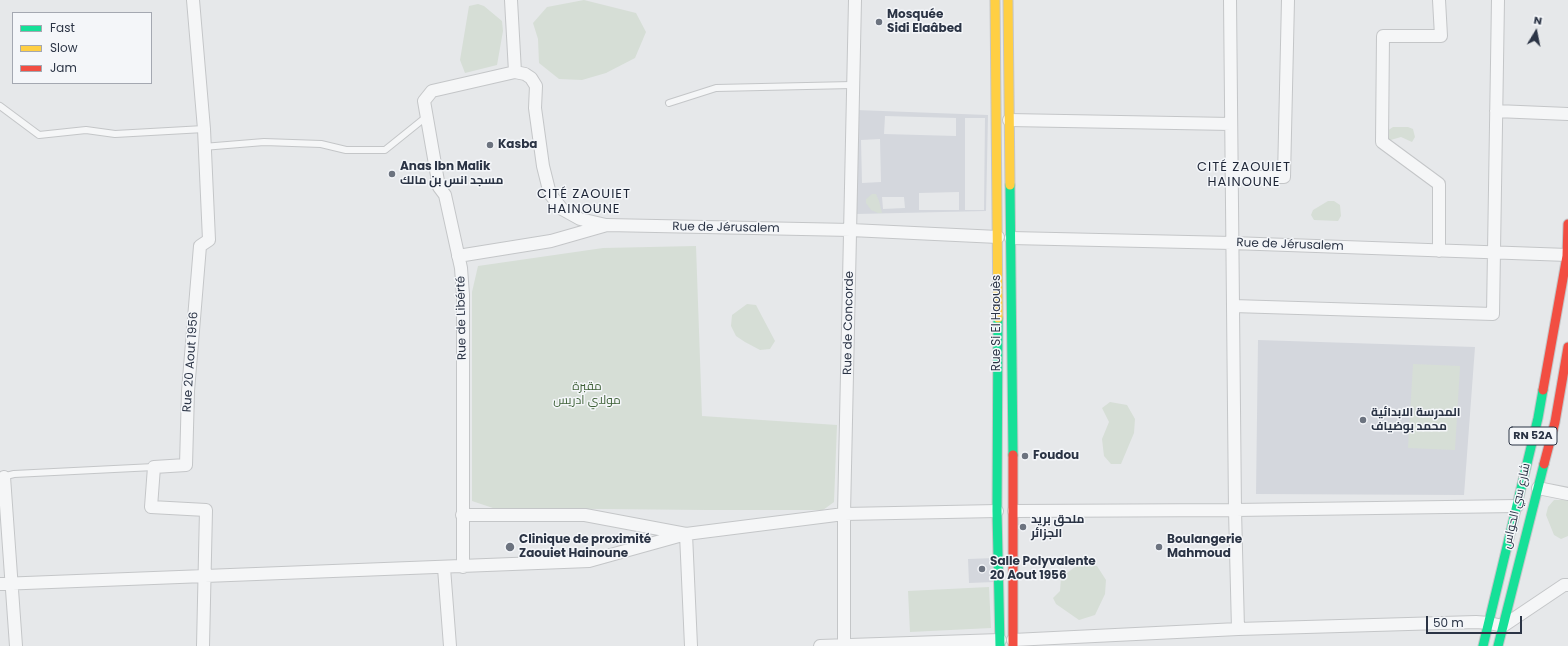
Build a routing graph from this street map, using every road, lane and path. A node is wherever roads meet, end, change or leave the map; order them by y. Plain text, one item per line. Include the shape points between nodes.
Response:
1 (193, 0) edge
2 (511, 0) edge
3 (855, 0) edge
4 (995, 0) edge
5 (1008, 0) edge
6 (1230, 0) edge
7 (1288, 0) edge
8 (1440, 0) edge
9 (1498, 0) edge
10 (516, 72) junction
11 (852, 84) junction
12 (669, 103) dead end
13 (0, 106) edge
14 (1496, 111) junction
15 (1568, 114) edge
16 (426, 117) junction
17 (1009, 120) junction
18 (1231, 124) junction
19 (204, 130) junction
20 (203, 147) junction
21 (1232, 177) junction
22 (1568, 224) edge
23 (607, 225) junction
24 (851, 230) junction
25 (998, 237) junction
26 (1011, 238) junction
27 (1232, 243) junction
28 (1439, 251) junction
29 (1494, 253) junction
30 (1567, 255) edge
31 (458, 256) junction
32 (1233, 306) junction
33 (1568, 347) edge
34 (1564, 393) edge
35 (154, 466) junction
36 (2, 477) edge
37 (1538, 488) junction
38 (1568, 494) edge
39 (1517, 506) junction
40 (1235, 510) junction
41 (997, 511) junction
42 (1014, 511) junction
43 (844, 514) junction
44 (462, 515) junction
45 (686, 534) junction
46 (463, 566) junction
47 (444, 568) junction
48 (205, 576) junction
49 (6, 584) edge
50 (1568, 585) edge
51 (1489, 623) junction
52 (1503, 626) junction
53 (1238, 629) junction
54 (1000, 643) edge
55 (1013, 643) edge
56 (844, 645) edge
57 (16, 646) edge
58 (203, 646) edge
59 (450, 646) edge
60 (691, 646) edge
61 (820, 646) edge
62 (1483, 646) edge
63 (1498, 646) edge

1 - 19 street, Rue 20 Aout 1956
2 - 10 street
3 - 11 street, Rue de Concorde
4 - 25 street, Rue Si El Haouès
5 - 17 street, Rue Si El Haouès
6 - 18 street
7 - 21 street via 1284,178
8 - 28 street via 1441,36 1383,36 1382,142 1439,184
9 - 14 street
10 - 16 street, Rue de Libérté via 432,91 424,101
10 - 23 street via 532,78 536,86 535,108 543,166 550,194 562,209 580,219
11 - 12 lane via 716,88
11 - 24 street, Rue de Concorde
13 - 19 lane via 40,135 86,130 115,134
14 - 15 street
14 - 29 street
16 - 20 lane via 385,150 346,150 321,144 264,142
16 - 31 street, Rue de Libérté via 438,187 445,195
17 - 18 street
17 - 26 street, Rue Si El Haouès
18 - 21 street
19 - 20 street, Rue 20 Aout 1956
20 - 35 street, Rue 20 Aout 1956 via 209,240 200,246 188,391 186,465
21 - 27 street
22 - 30 street, شارع سي الحواس / RN 52A
23 - 24 street, Rue de Jérusalem
23 - 31 street, Rue de Jérusalem via 551,241
24 - 25 street, Rue de Jérusalem
24 - 43 street, Rue de Concorde
25 - 26 street
25 - 41 street, Rue Si El Haouès
26 - 27 street, Rue de Jérusalem
26 - 42 street, Rue Si El Haouès
27 - 28 street, Rue de Jérusalem
27 - 32 street
28 - 29 street, Rue de Jérusalem
29 - 30 street, Rue de Jérusalem
29 - 32 street via 1493,314
30 - 39 street, شارع سي الحواس / RN 52A via 1538,418
31 - 44 street, Rue de Libérté via 463,295
32 - 40 street
33 - 34 street, شارع سي الحواس / RN 52A
34 - 37 street, شارع سي الحواس / RN 52A
35 - 36 lane via 14,474
35 - 48 street via 151,507 206,510
36 - 49 street
37 - 38 street
37 - 52 street, شارع سي الحواس / RN 52A
39 - 40 street
39 - 51 street, شارع سي الحواس / RN 52A
40 - 42 street
40 - 53 street
41 - 42 street
41 - 43 street
41 - 54 street, Rue Si El Haouès
42 - 55 street, Rue Si El Haouès
43 - 45 street
43 - 56 street, Rue de Concorde
44 - 45 street via 585,514
44 - 46 street, Rue de Libérté
45 - 46 street via 589,562
45 - 60 street
46 - 47 street
47 - 48 street
47 - 59 street
48 - 49 street
48 - 58 street
49 - 57 street
50 - 52 street via 1564,585
51 - 52 street
51 - 53 street
51 - 62 street, شارع سي الحواس / RN 52A
52 - 63 street, شارع سي الحواس / RN 52A
53 - 55 street
54 - 55 street
54 - 56 street
56 - 61 street

